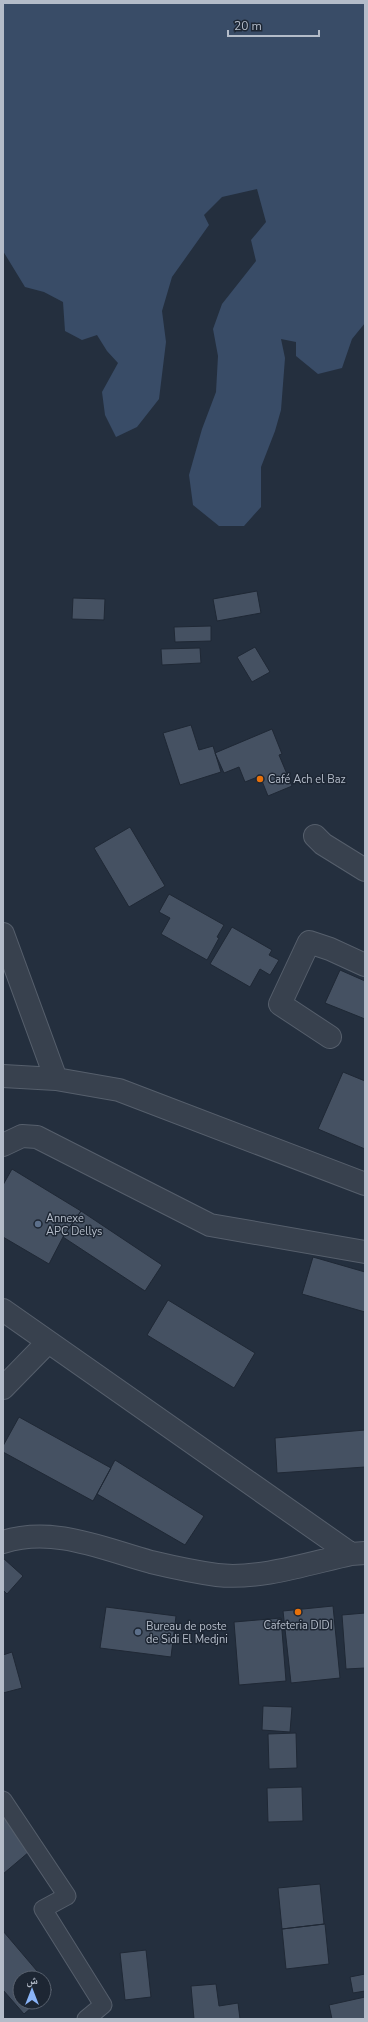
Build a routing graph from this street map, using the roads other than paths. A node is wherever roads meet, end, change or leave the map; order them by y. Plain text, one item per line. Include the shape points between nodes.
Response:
1 (315, 836) dead end
2 (365, 870) edge
3 (3, 934) edge
4 (365, 965) edge
5 (330, 1037) dead end
6 (3, 1076) edge
7 (56, 1079) junction
8 (3, 1144) edge
9 (365, 1184) edge
10 (365, 1252) edge
11 (3, 1310) edge
12 (48, 1342) junction
13 (3, 1388) edge
14 (3, 1542) edge
15 (358, 1554) edge
16 (3, 1800) edge
17 (86, 2019) edge

1 - 2 street via 323,844
3 - 7 street
4 - 5 street via 309,942 280,1004
6 - 7 street
7 - 9 street via 119,1090
8 - 10 street via 22,1136 37,1137 210,1225
11 - 12 street
12 - 13 street
12 - 15 street
14 - 15 street via 40,1536 71,1538 153,1562 218,1575 254,1575
16 - 17 lane via 67,1896 43,1909 103,2005

